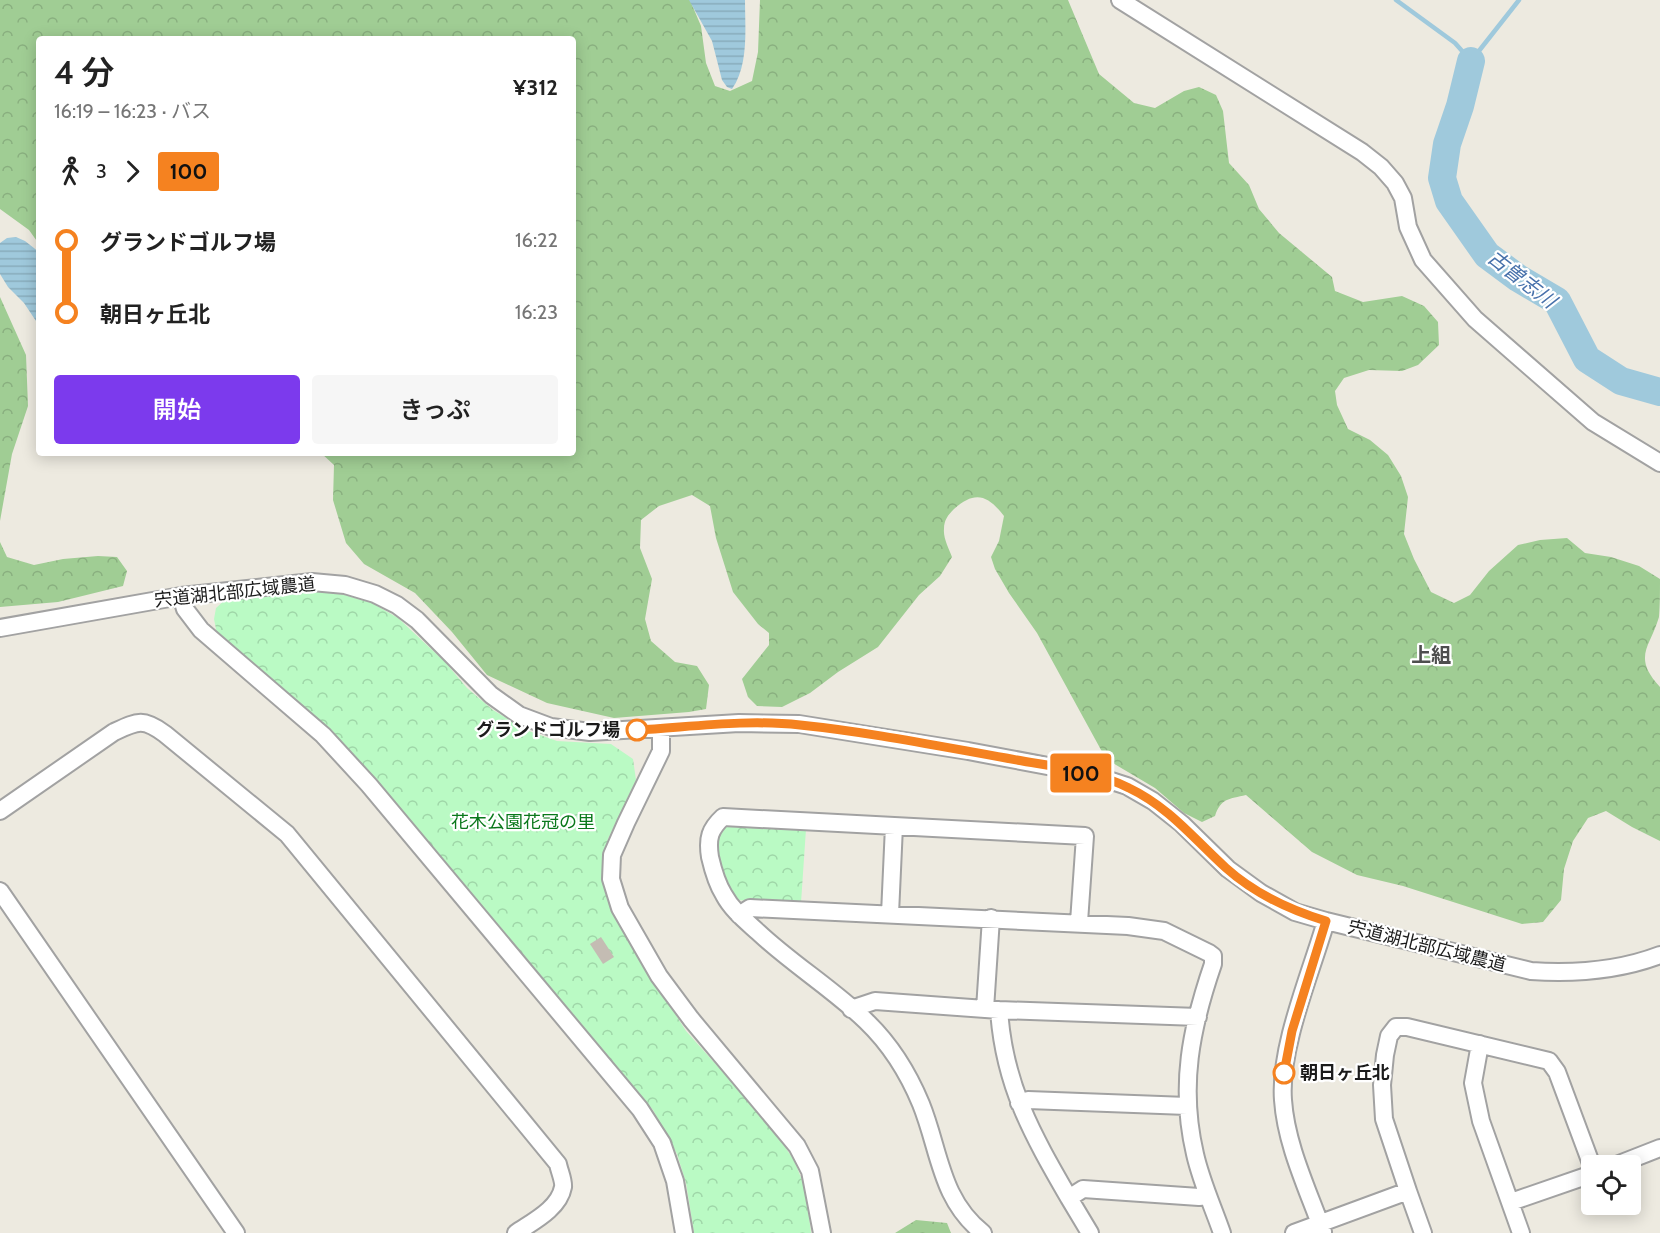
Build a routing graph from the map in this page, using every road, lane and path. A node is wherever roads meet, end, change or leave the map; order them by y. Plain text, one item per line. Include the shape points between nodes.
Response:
1 (1120, 0) edge
2 (1660, 463) edge
3 (180, 596) junction
4 (0, 628) edge
5 (661, 728) junction
6 (0, 811) edge
7 (894, 826) junction
8 (0, 891) edge
9 (890, 914) junction
10 (739, 915) junction
11 (991, 918) junction
12 (1326, 921) junction
13 (1079, 922) junction
14 (1660, 955) edge
15 (851, 1009) junction
16 (992, 1009) junction
17 (1198, 1017) junction
18 (1480, 1044) junction
19 (1019, 1103) junction
20 (1187, 1106) junction
21 (1660, 1148) edge
22 (1588, 1155) edge
23 (1641, 1155) edge
24 (1581, 1178) edge
25 (1408, 1191) junction
26 (1208, 1196) junction
27 (1069, 1198) junction
28 (1511, 1202) junction
29 (1321, 1228) edge
30 (236, 1233) edge
31 (516, 1233) edge
32 (684, 1233) edge
33 (822, 1233) edge
34 (983, 1233) edge
35 (1090, 1233) edge
36 (1222, 1233) edge
37 (1294, 1233) edge
38 (1423, 1233) edge
39 (1521, 1233) edge

1 - 2 street via 1381,167 1403,198 1408,226 1423,260 1467,310 1593,422
3 - 4 street, 宍道湖北部広域農道
3 - 5 street, 宍道湖北部広域農道 via 312,582 345,585 397,605 491,695 519,715 551,727 590,732
3 - 32 street via 201,630 323,735 369,785 640,1109 662,1143 675,1181
5 - 12 street, 宍道湖北部広域農道 via 799,724 1090,774 1127,786 1153,801 1228,870 1261,893 1295,912
5 - 33 street via 661,751 612,855 611,879 620,908 659,976 797,1146 810,1172
6 - 31 street via 133,723 150,723 165,734 287,834 558,1164 563,1186 556,1201 546,1213
7 - 9 street
7 - 10 street via 723,817 712,828 712,868 724,896
7 - 13 street via 1084,836
8 - 30 street
9 - 10 street via 750,908
9 - 11 street
10 - 15 street
11 - 13 street
11 - 16 street
12 - 14 street, 宍道湖北部広域農道 via 1532,970 1603,970
12 - 29 street via 1292,1031 1284,1067 1283,1100 1296,1157
13 - 17 street via 1164,931 1213,956
15 - 16 street via 875,1001
15 - 34 street via 867,1022 907,1074 922,1105 942,1174 956,1202
16 - 17 street
16 - 19 street
17 - 20 street via 1190,1047
18 - 22 street via 1543,1058 1553,1065
18 - 25 street via 1402,1026 1389,1036 1382,1085 1384,1119
18 - 28 street via 1473,1083 1481,1121
19 - 20 street via 1028,1100
19 - 27 street
20 - 26 street via 1195,1155
21 - 23 street
24 - 28 street
25 - 29 street
25 - 38 street
26 - 27 street via 1083,1190
26 - 36 street
27 - 35 street
28 - 39 street
29 - 37 street

